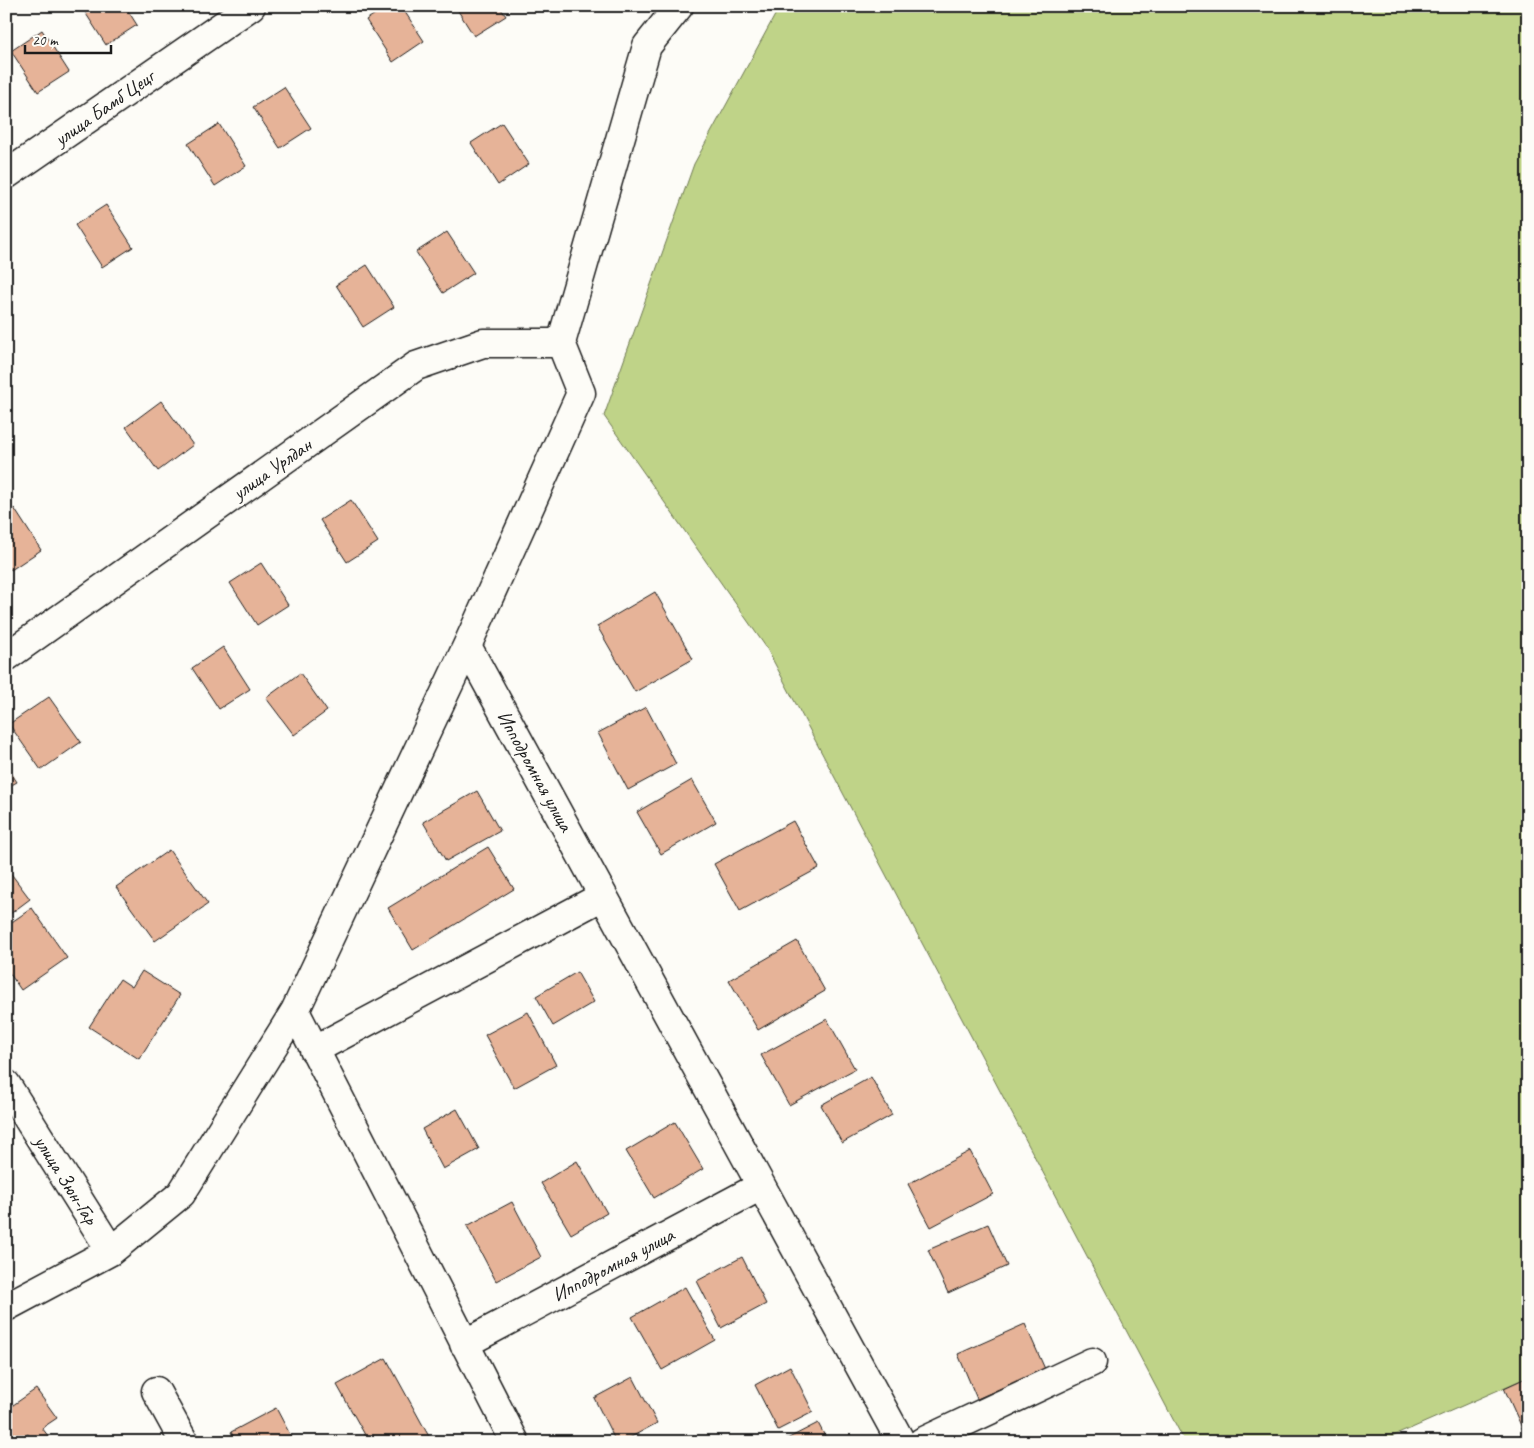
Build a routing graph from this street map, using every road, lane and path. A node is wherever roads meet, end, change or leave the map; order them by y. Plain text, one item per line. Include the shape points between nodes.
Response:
1 (251, 6) edge
2 (679, 6) edge
3 (6, 175) edge
4 (561, 343) junction
5 (467, 646) junction
6 (6, 657) edge
7 (603, 896) junction
8 (294, 1011) junction
9 (314, 1050) junction
10 (6, 1084) edge
11 (761, 1186) junction
12 (111, 1251) junction
13 (6, 1307) edge
14 (464, 1344) junction
15 (1092, 1362) dead end
16 (156, 1391) dead end
17 (184, 1442) edge
18 (514, 1442) edge
19 (901, 1442) edge
20 (922, 1442) edge

1 - 3 street, улица Бамб Цецг
2 - 4 street via 647,46
4 - 5 street via 581,393
4 - 6 street, улица Урлдан via 483,343 416,366
5 - 7 street, Ипподромная улица
5 - 8 street
7 - 9 street
7 - 11 street, Ипподромная улица
8 - 9 street
8 - 12 street via 181,1194
9 - 14 street
10 - 12 street, улица Зюн-Гар
11 - 14 street, Ипподромная улица
11 - 19 street, Ипподромная улица
12 - 13 street
14 - 18 street
15 - 20 street
16 - 17 street

